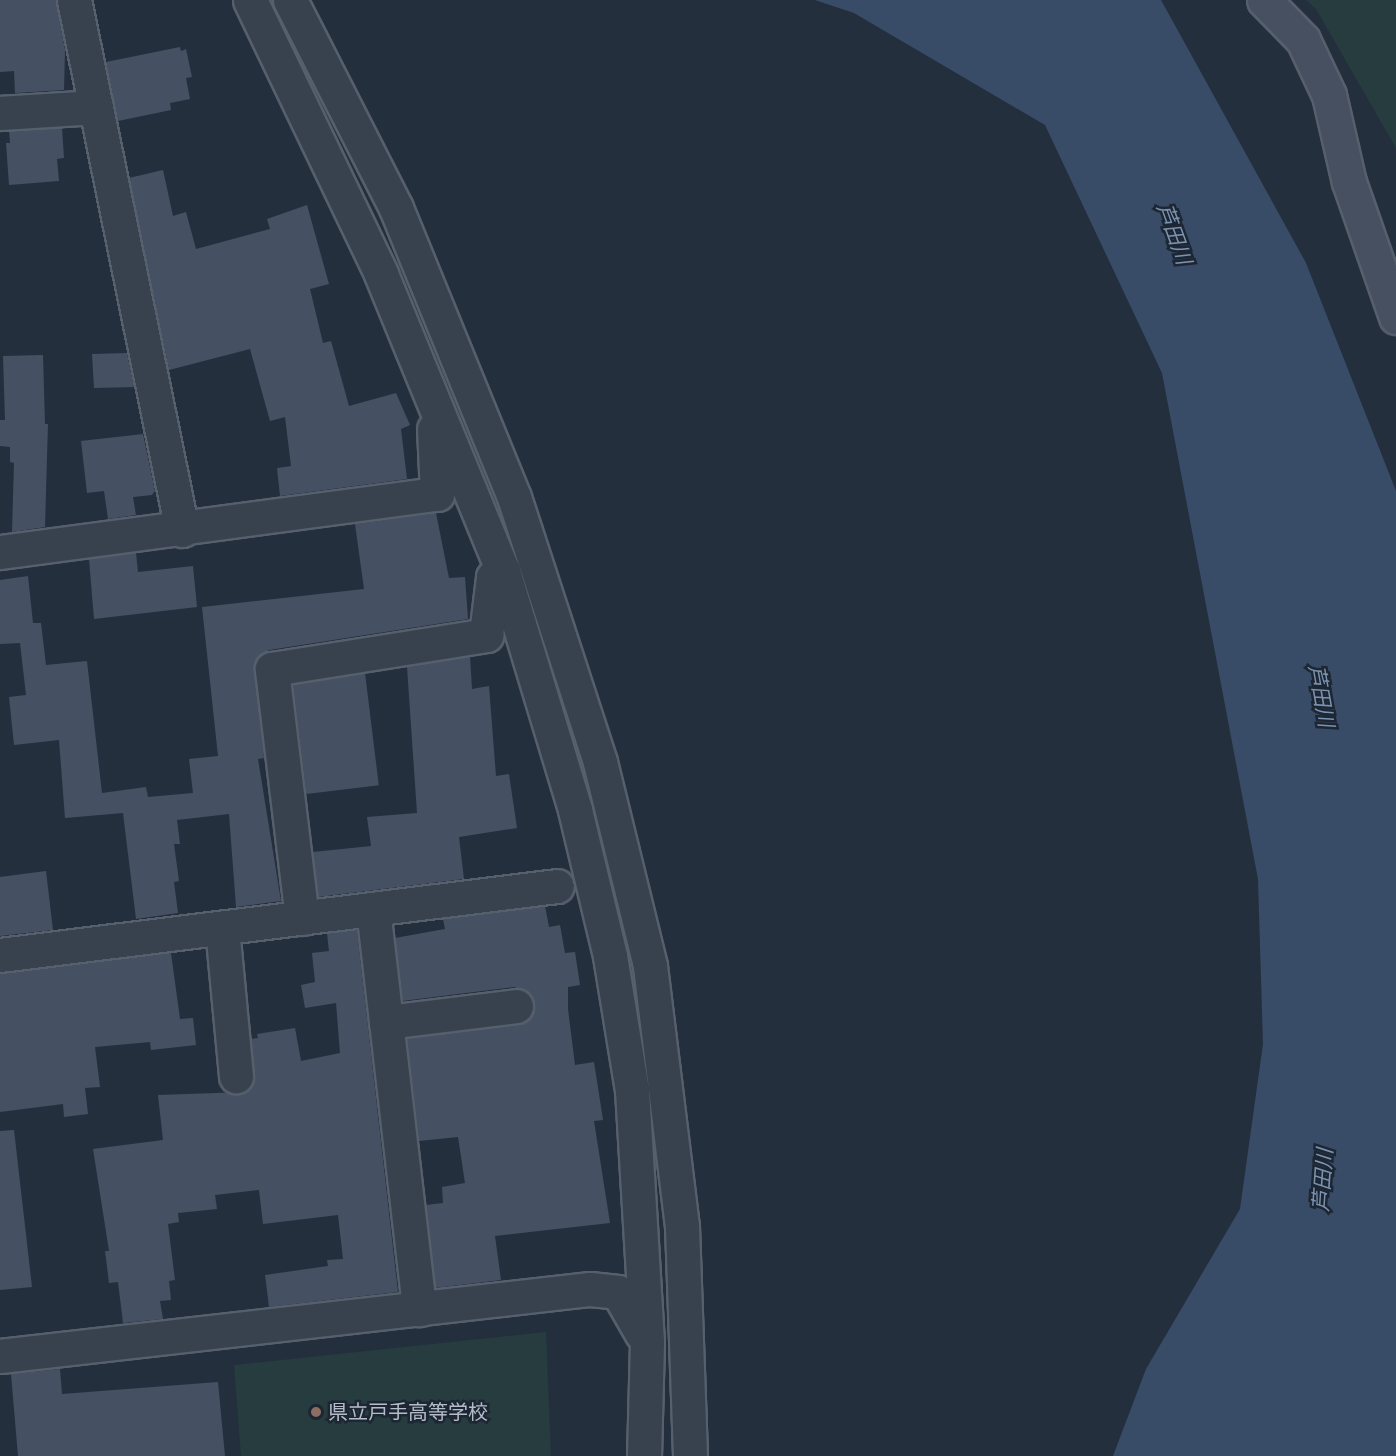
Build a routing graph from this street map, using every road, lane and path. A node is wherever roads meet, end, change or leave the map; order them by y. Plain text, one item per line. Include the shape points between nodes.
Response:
1 (74, 0) edge
2 (250, 0) edge
3 (290, 0) edge
4 (1264, 0) edge
5 (96, 107) junction
6 (0, 114) edge
7 (1396, 317) edge
8 (433, 407) junction
9 (182, 530) junction
10 (0, 552) edge
11 (503, 571) junction
12 (557, 886) dead end
13 (373, 909) junction
14 (302, 918) junction
15 (222, 928) junction
16 (0, 955) edge
17 (516, 1006) dead end
18 (386, 1022) junction
19 (237, 1076) dead end
20 (420, 1308) junction
21 (646, 1342) junction
22 (0, 1356) edge
23 (645, 1456) edge
24 (669, 1456) edge
25 (690, 1456) edge

1 - 5 street
2 - 8 street via 381,274
3 - 25 street via 396,208 510,486 600,762 650,966 682,1226
4 - 7 street via 1303,40 1329,95 1349,182
5 - 6 street
5 - 9 street
8 - 9 street via 437,494
8 - 11 street
9 - 10 street
11 - 14 street via 493,577 486,635 272,669
11 - 21 street via 575,810 610,957 632,1090
12 - 13 street
13 - 14 street
13 - 18 street
14 - 15 street
15 - 16 street
15 - 19 street
17 - 18 street
18 - 20 street
20 - 21 street via 590,1288 618,1292
20 - 22 street
21 - 23 street
21 - 24 street

